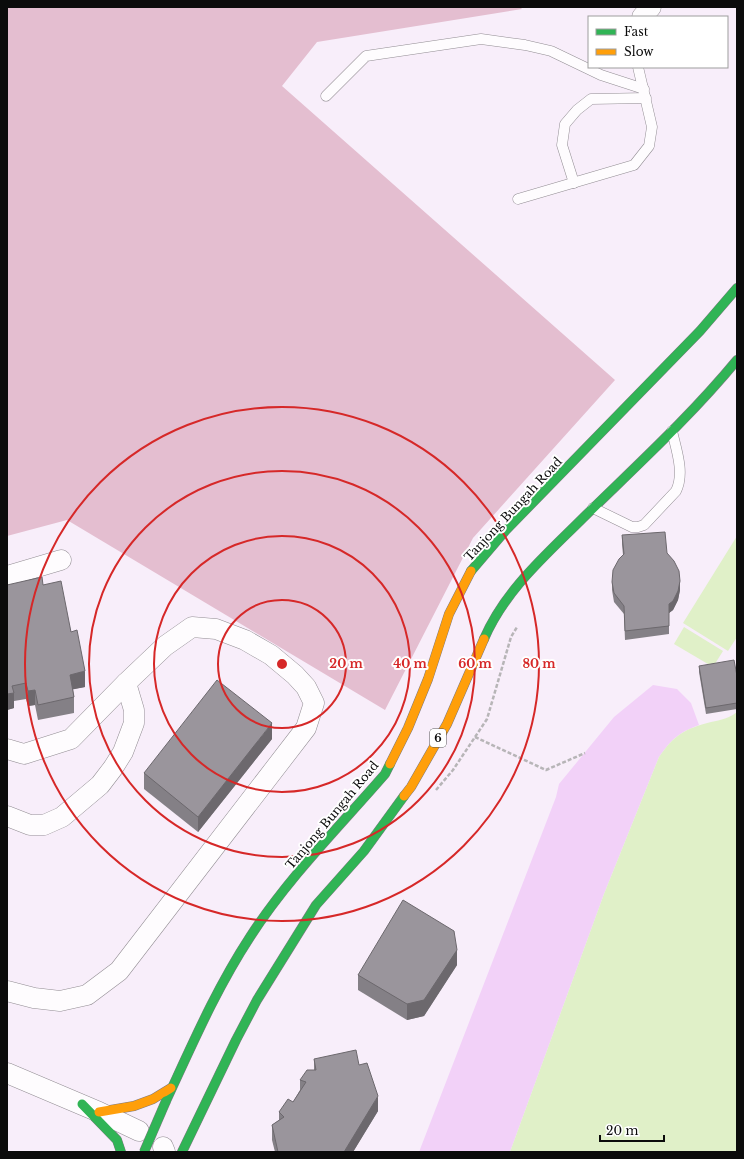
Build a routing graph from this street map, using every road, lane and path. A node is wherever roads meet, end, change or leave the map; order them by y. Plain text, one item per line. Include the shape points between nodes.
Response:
1 (651, 7) edge
2 (643, 16) edge
3 (638, 68) edge
4 (645, 93) junction
5 (326, 96) dead end
6 (574, 183) junction
7 (518, 199) dead end
8 (737, 288) edge
9 (737, 360) edge
10 (672, 431) junction
11 (593, 508) junction
12 (61, 560) dead end
13 (7, 576) edge
14 (126, 683) junction
15 (474, 737) dead end
16 (7, 749) edge
17 (585, 753) dead end
18 (7, 816) edge
19 (7, 992) edge
20 (7, 1074) edge
21 (171, 1088) junction
22 (90, 1108) junction
23 (138, 1131) dead end
24 (121, 1152) edge
25 (144, 1152) edge
26 (182, 1152) edge

1 - 2 street
3 - 4 lane
4 - 5 lane via 551,51 481,39 366,56
4 - 6 lane via 652,127 649,146 634,165
4 - 6 lane via 591,99 565,124 562,144
6 - 7 lane
8 - 21 main road, Tanjong Bungah Road via 700,331 506,530 470,573 450,614 408,728 385,774 290,882 250,937 208,1010
9 - 10 main road, 6
10 - 11 main road, 6
10 - 11 lane via 680,471 679,485 644,525 632,527
11 - 26 main road, 6 via 530,570 504,601 486,633 447,724 411,787 364,850 316,905 257,1000
12 - 13 street
14 - 16 street via 71,739 24,754
14 - 18 street via 134,710 134,723 122,752 100,785 62,817 44,825 30,825
14 - 19 street via 166,646 192,627 216,629 246,640 271,655 306,687 314,703 306,728 119,971 87,995 60,1001
15 - 17 path via 546,770
20 - 22 street
21 - 22 main road via 153,1099 134,1106
21 - 25 main road, Tanjong Bungah Road, bridge
22 - 23 street
22 - 24 main road via 117,1140

